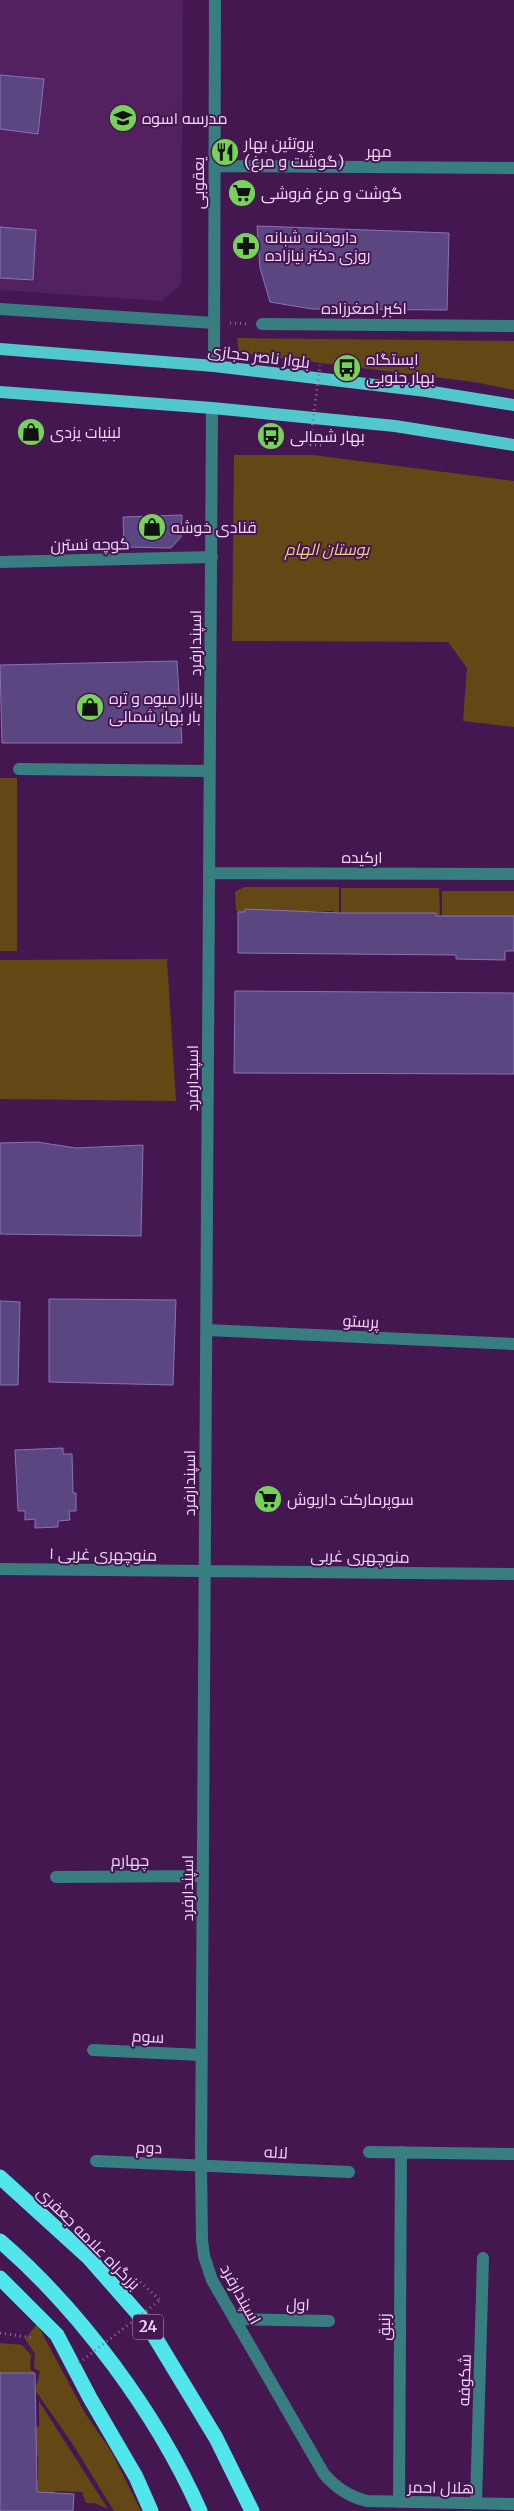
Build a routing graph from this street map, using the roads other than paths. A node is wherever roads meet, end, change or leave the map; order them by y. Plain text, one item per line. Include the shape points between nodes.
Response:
1 (215, 0) edge
2 (215, 166) junction
3 (514, 168) edge
4 (0, 309) edge
5 (214, 323) junction
6 (262, 324) road end
7 (514, 326) edge
8 (0, 349) edge
9 (214, 366) junction
10 (0, 392) edge
11 (514, 405) edge
12 (212, 408) junction
13 (514, 446) edge
14 (212, 557) junction
15 (0, 562) edge
16 (19, 769) dead end
17 (210, 771) junction
18 (210, 872) junction
19 (514, 874) edge
20 (207, 1330) junction
21 (514, 1344) edge
22 (0, 1569) edge
23 (205, 1571) junction
24 (514, 1574) edge
25 (203, 1876) junction
26 (56, 1877) dead end
27 (93, 2050) dead end
28 (202, 2055) junction
29 (368, 2152) dead end
30 (401, 2152) junction
31 (514, 2154) edge
32 (96, 2162) dead end
33 (201, 2165) junction
34 (349, 2172) dead end
35 (0, 2177) edge
36 (0, 2241) edge
37 (484, 2258) dead end
38 (0, 2278) edge
39 (236, 2318) junction
40 (329, 2321) dead end
41 (368, 2502) joint
42 (399, 2502) junction
43 (476, 2503) junction
44 (514, 2504) edge
45 (151, 2511) edge
46 (200, 2511) edge
47 (252, 2511) edge

1 - 2 street, یعقوبی
2 - 3 street, مهر
2 - 5 street, یعقوبی
4 - 5 street
5 - 9 street, یعقوبی
6 - 7 street, اکبر اصغرزاده
8 - 9 main road, بلوار ناصر حجازی
9 - 11 main road, بلوار ناصر حجازی
10 - 12 main road
12 - 13 main road via 395,426
12 - 14 street, اسپندارفرد
14 - 15 street, کوچه نسترن
14 - 17 street, اسپندارفرد
16 - 17 street
17 - 18 street, اسپندارفرد
18 - 19 street, ارکیده
18 - 20 street, اسپندارفرد
20 - 21 street, پرستو
20 - 23 street, اسپندارفرد
22 - 23 street, منوچهری غربی ۱
23 - 24 street, منوچهری غربی
23 - 25 street, اسپندارفرد
25 - 26 street, چهارم
25 - 28 street, اسپندارفرد
27 - 28 street, سوم
28 - 33 street, اسپندارفرد
29 - 30 street
30 - 31 street
30 - 42 street, زنبق
32 - 33 street, دوم
33 - 34 street, لاله
33 - 39 street, اسپندارفرد via 204,2256 212,2280
35 - 47 highway, بزرگراه علامه جعفری / 24 via 89,2258 147,2324 216,2438
36 - 46 highway via 57,2296 126,2381 174,2459
37 - 43 street, شکوفه
38 - 45 highway via 56,2335 136,2477
39 - 40 street, اول
39 - 41 street, اسپندارفرد via 324,2474 344,2492
41 - 42 street, هلال احمر
42 - 43 street, هلال احمر
43 - 44 street, هلال احمر

